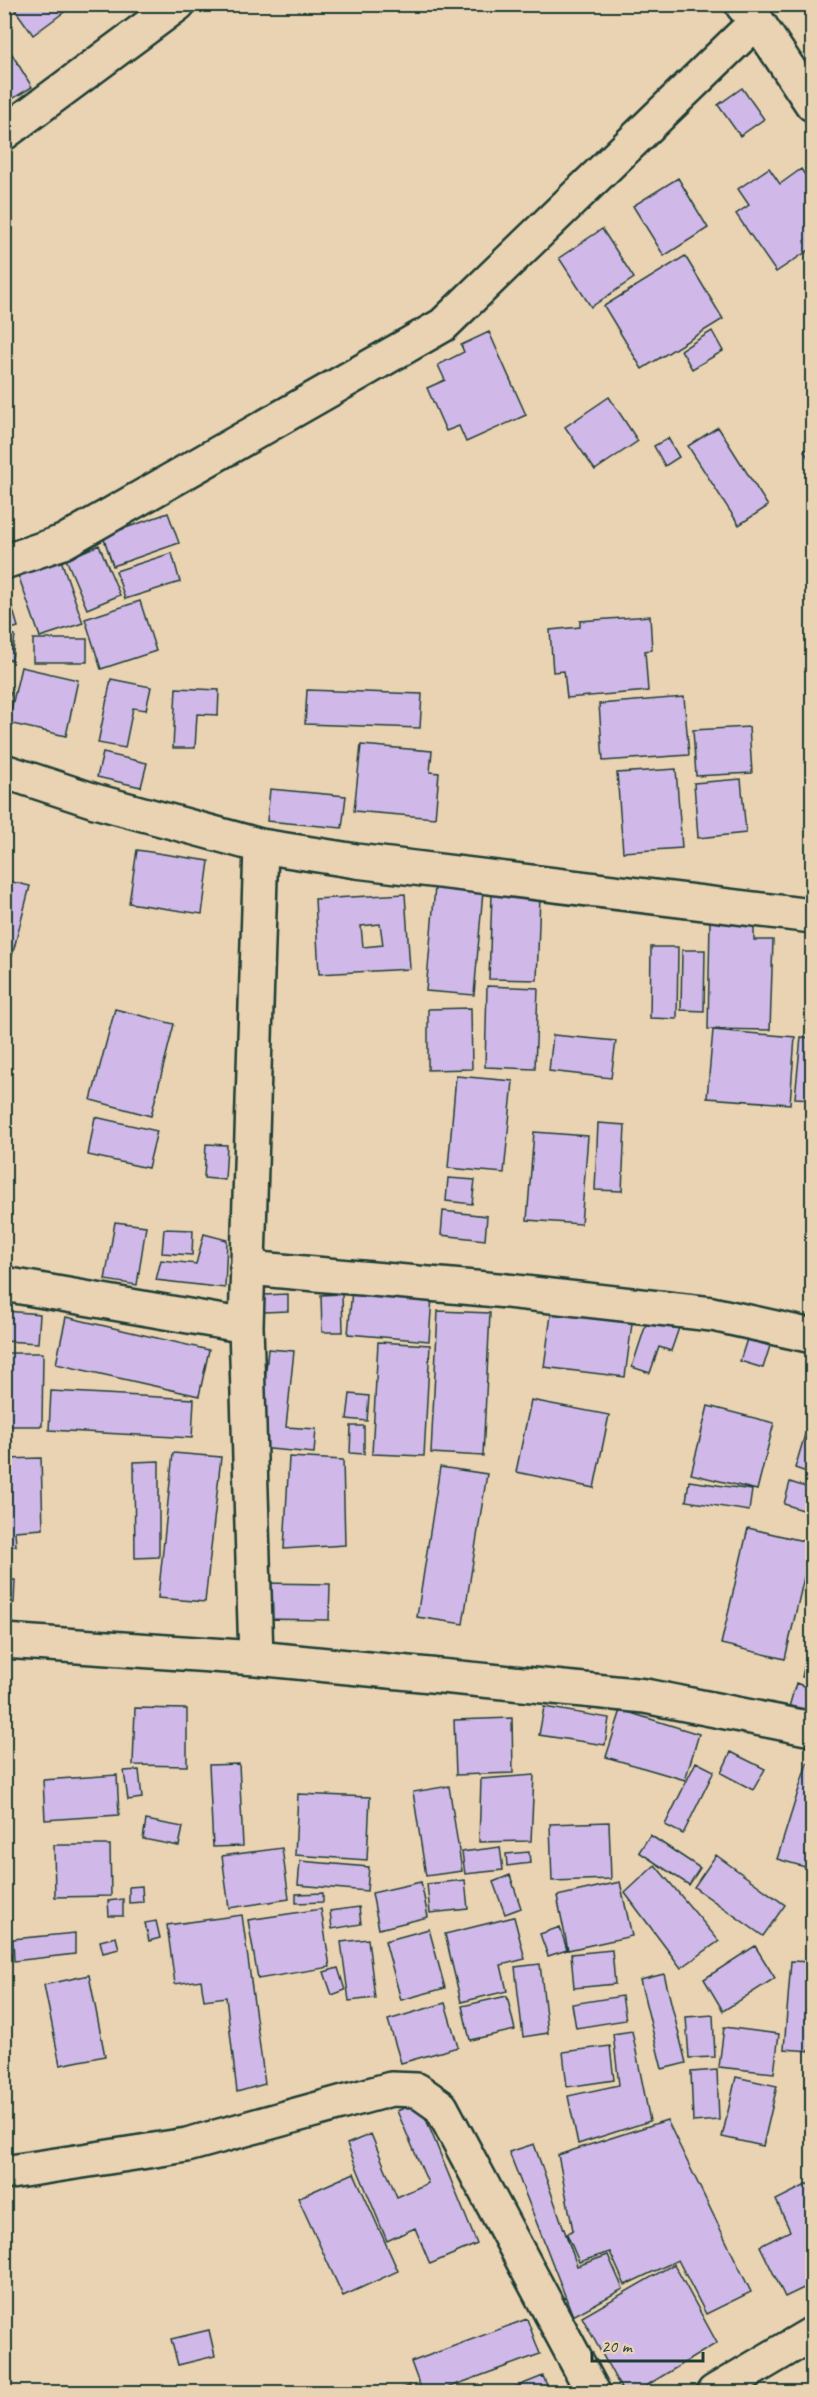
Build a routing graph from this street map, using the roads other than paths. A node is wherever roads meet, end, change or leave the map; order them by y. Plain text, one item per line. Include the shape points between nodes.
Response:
1 (178, 4) edge
2 (750, 13) edge
3 (813, 104) edge
4 (4, 133) edge
5 (4, 562) edge
6 (4, 771) edge
7 (261, 846) junction
8 (813, 916) edge
9 (247, 1268) junction
10 (4, 1284) edge
11 (246, 1326) junction
12 (813, 1336) edge
13 (4, 1641) edge
14 (256, 1658) junction
15 (813, 1729) edge
16 (4, 2173) edge
17 (813, 2334) edge
18 (593, 2392) edge
19 (714, 2392) edge

1 - 4 street
2 - 3 street
2 - 5 street via 443,325 63,542
6 - 7 street via 95,801
7 - 8 street
7 - 9 street
9 - 11 street
9 - 12 street via 712,1314
10 - 11 street
11 - 14 street
13 - 14 street
14 - 15 street via 645,1696
16 - 18 street via 187,2145 391,2090 417,2090 441,2107
17 - 19 street

